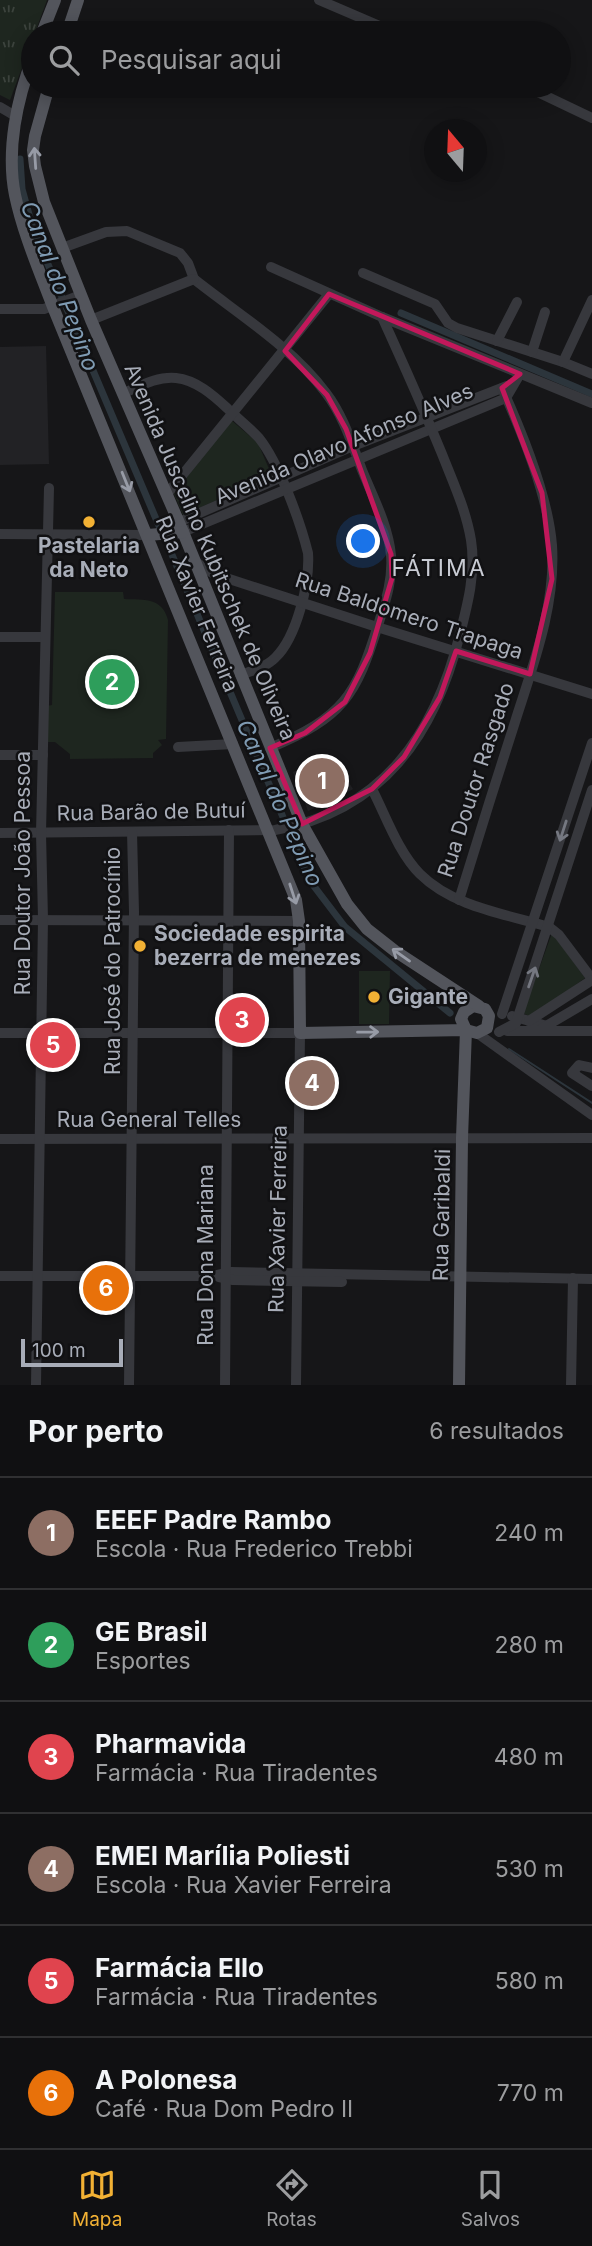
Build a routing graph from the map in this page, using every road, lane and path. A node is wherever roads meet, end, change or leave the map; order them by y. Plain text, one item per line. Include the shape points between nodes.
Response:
1 (55, 0) edge
2 (78, 0) edge
3 (319, 0) edge
4 (47, 21) edge
5 (71, 21) edge
6 (368, 21) edge
7 (22, 98) edge
8 (46, 98) edge
9 (550, 98) edge
10 (0, 107) edge
11 (17, 117) junction
12 (592, 118) edge
13 (62, 248) junction
14 (271, 267) dead end
15 (363, 273) dead end
16 (194, 279) junction
17 (329, 294) junction
18 (77, 297) junction
19 (517, 302) dead end
20 (56, 306) junction
21 (590, 308) edge
22 (0, 309) edge
23 (545, 312) dead end
24 (382, 317) junction
25 (91, 320) junction
26 (497, 341) junction
27 (285, 351) junction
28 (532, 352) junction
29 (563, 362) junction
30 (592, 373) edge
31 (516, 379) junction
32 (124, 393) junction
33 (504, 393) junction
34 (592, 403) edge
35 (232, 414) junction
36 (427, 416) junction
37 (431, 428) junction
38 (352, 446) junction
39 (358, 459) junction
40 (280, 478) junction
41 (49, 488) dead end
42 (285, 491) junction
43 (167, 494) junction
44 (181, 527) junction
45 (0, 534) edge
46 (46, 535) junction
47 (148, 535) junction
48 (193, 560) junction
49 (214, 574) junction
50 (204, 587) junction
51 (302, 602) junction
52 (377, 627) junction
53 (0, 637) edge
54 (45, 637) junction
55 (456, 651) junction
56 (530, 674) junction
57 (240, 676) junction
58 (592, 694) edge
59 (592, 743) edge
60 (233, 744) junction
61 (178, 747) dead end
62 (270, 748) junction
63 (0, 755) edge
64 (43, 755) junction
65 (372, 789) junction
66 (592, 790) edge
67 (570, 809) junction
68 (584, 813) junction
69 (297, 825) junction
70 (229, 830) junction
71 (272, 830) junction
72 (132, 832) junction
73 (0, 833) edge
74 (41, 833) junction
75 (459, 900) junction
76 (43, 919) junction
77 (0, 920) edge
78 (134, 920) junction
79 (229, 920) junction
80 (299, 921) junction
81 (533, 922) junction
82 (549, 927) junction
83 (592, 980) edge
84 (592, 999) edge
85 (483, 1007) junction
86 (571, 1013) junction
87 (502, 1014) junction
88 (524, 1023) junction
89 (547, 1026) junction
90 (572, 1029) junction
91 (0, 1032) edge
92 (473, 1032) junction
93 (40, 1033) junction
94 (133, 1033) junction
95 (226, 1033) junction
96 (300, 1033) junction
97 (592, 1068) edge
98 (592, 1086) edge
99 (592, 1115) edge
100 (462, 1138) junction
101 (592, 1138) edge
102 (0, 1139) edge
103 (39, 1139) junction
104 (133, 1139) junction
105 (225, 1139) junction
106 (298, 1139) junction
107 (0, 1276) edge
108 (37, 1276) junction
109 (131, 1276) junction
110 (220, 1276) junction
111 (297, 1277) junction
112 (592, 1279) edge
113 (460, 1280) junction
114 (573, 1281) junction
115 (592, 1285) edge
116 (36, 1385) edge
117 (129, 1385) edge
118 (225, 1385) edge
119 (296, 1385) edge
120 (460, 1385) edge
121 (571, 1385) edge

1 - 4 main road
2 - 5 main road
3 - 6 street
7 - 11 main road
13 -> 8 main road, Avenida Juscelino Kubitschek de Oliveira via 44,202 34,158
9 - 12 street
10 - 11 street
11 - 20 main road via 14,193 24,230
13 - 16 street via 106,232 127,231 180,253
13 - 18 main road, Avenida Juscelino Kubitschek de Oliveira
14 - 17 street
15 - 26 street via 435,304 457,328
16 - 25 street
16 - 27 street
17 - 24 street
17 - 27 street
18 - 20 street
18 - 25 main road, Avenida Juscelino Kubitschek de Oliveira
19 - 26 street
20 - 22 street
20 -> 47 main road, Rua Xavier Ferreira
21 - 29 street
23 - 28 street
24 - 31 street
24 - 36 street, Rua Barão de Butuí
25 - 32 main road, Avenida Juscelino Kubitschek de Oliveira
26 - 28 street
27 - 35 street
27 - 38 street via 327,395
28 - 29 street
29 - 30 street
31 - 33 street, Avenida Olavo Afonso Alves
31 - 34 street
32 - 35 street via 176,378 205,390
32 - 43 main road, Avenida Juscelino Kubitschek de Oliveira
33 - 36 street, Avenida Olavo Afonso Alves
33 - 37 street, Avenida Olavo Afonso Alves
33 - 56 street, Rua Doutor Rasgado via 542,493 552,545 548,610
35 - 40 street via 259,439
35 - 43 street
36 - 37 street, Rua Barão de Butuí
36 - 38 street, Avenida Olavo Afonso Alves
37 - 39 street, Avenida Olavo Afonso Alves
37 - 55 street, Rua Barão de Butuí via 467,520 473,554 471,592
38 - 39 street
38 - 40 street, Avenida Olavo Afonso Alves
39 - 42 street, Avenida Olavo Afonso Alves
39 - 52 street via 391,554 392,578
40 - 42 street
40 - 44 street, Avenida Olavo Afonso Alves
41 - 46 street, Rua Doutor João Pessoa
42 - 44 street, Avenida Olavo Afonso Alves
42 - 51 street via 308,553
43 - 44 main road, Avenida Juscelino Kubitschek de Oliveira
44 - 47 main road
44 - 48 main road, Avenida Juscelino Kubitschek de Oliveira
45 - 46 street
46 - 47 street
46 - 54 street, Rua Doutor João Pessoa
47 - 60 main road, Rua Xavier Ferreira
48 - 49 street, Rua Baldomero Trapaga
48 - 50 main road, Avenida Juscelino Kubitschek de Oliveira
49 - 50 street via 204,580
49 - 51 street, Rua Baldomero Trapaga
50 - 57 main road, Avenida Juscelino Kubitschek de Oliveira
51 - 52 street, Rua Baldomero Trapaga
51 - 57 street via 284,648 264,666
52 - 55 street, Rua Baldomero Trapaga
52 - 62 street via 359,679 345,702 305,733
53 - 54 street
54 - 64 street, Rua Doutor João Pessoa
55 - 56 street, Rua Baldomero Trapaga
55 - 65 street, Rua Barão de Butuí via 427,722 404,757
56 - 58 street, Rua Baldomero Trapaga
56 - 75 street, Rua Doutor Rasgado
57 - 62 main road, Avenida Juscelino Kubitschek de Oliveira
59 - 67 street
60 - 61 street
60 - 71 main road, Rua Xavier Ferreira
62 - 69 main road, Avenida Juscelino Kubitschek de Oliveira
63 - 64 street
64 - 74 street, Rua Doutor João Pessoa
65 - 69 street, Rua Barão de Butuí
65 - 75 street via 419,874
66 - 68 street
67 - 68 street
67 -> 81 street
68 - 82 street
69 - 71 street, Rua Barão de Butuí
85 -> 69 main road, Avenida Juscelino Kubitschek de Oliveira via 367,929
70 - 71 street, Rua Barão de Butuí
70 - 72 street, Rua Barão de Butuí
70 - 79 street, Rua Dona Mariana
71 -> 80 main road, Rua Xavier Ferreira
72 - 74 street, Rua Barão de Butuí
72 - 78 street, Rua José do Patrocínio
73 - 74 street, Rua Barão de Butuí
74 - 76 street, Rua Doutor João Pessoa
75 - 81 street
76 - 77 street
76 - 78 street
76 - 93 street, Rua Doutor João Pessoa
78 - 79 street
78 - 94 street, Rua José do Patrocínio
79 - 80 street
79 - 95 street, Rua Dona Mariana
80 - 96 main road, Rua Xavier Ferreira
81 - 82 street
81 - 87 street
82 - 83 street
88 -> 82 street
83 - 88 street
84 - 86 street
85 - 87 street
85 - 92 main road via 489,1024
85 - 92 main road via 473,1006 461,1019
86 - 89 street
86 - 90 street via 567,1024
87 - 88 street
88 - 89 street
88 - 90 street via 592,1031
88 - 92 street via 499,1032
89 - 90 street
91 - 93 street
96 -> 92 main road
92 - 99 street
92 - 100 main road, Rua Garibaldi via 465,1045
93 - 94 street
93 - 103 street, Rua Doutor João Pessoa
94 - 95 street
94 - 104 street, Rua José do Patrocínio
95 - 96 street
95 - 105 street, Rua Dona Mariana
96 - 106 street, Rua Xavier Ferreira
97 - 98 street via 579,1065 572,1073
100 - 101 street, Rua General Telles
100 - 106 street, Rua General Telles
100 - 113 main road, Rua Garibaldi
102 - 103 street, Rua General Telles
103 - 104 street, Rua General Telles
103 - 108 street, Rua Doutor João Pessoa
104 - 105 street, Rua General Telles
104 - 109 street, Rua José do Patrocínio
105 - 106 street, Rua General Telles
105 - 110 street, Rua Dona Mariana
106 - 111 street, Rua Xavier Ferreira
107 - 108 street
108 - 109 street
108 - 116 street, Rua Doutor João Pessoa
109 - 110 street
109 - 117 street, Rua José do Patrocínio
110 - 111 street
110 - 118 street, Rua Dona Mariana
111 - 113 street
111 - 119 street, Rua Xavier Ferreira
112 - 114 street
113 - 114 street
113 - 120 main road, Rua Garibaldi
114 - 115 street
114 - 121 street

